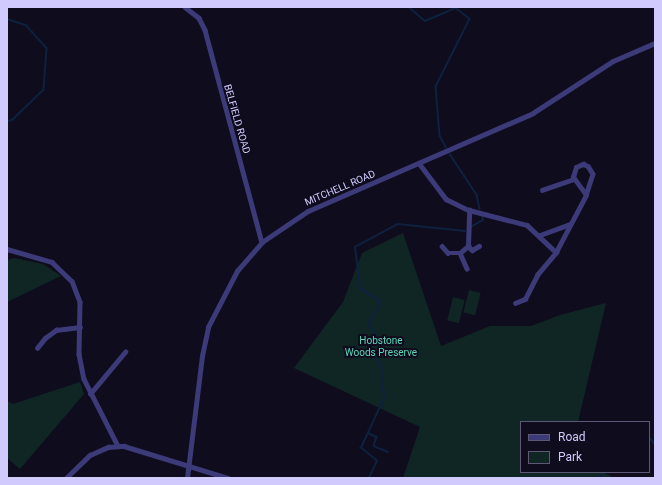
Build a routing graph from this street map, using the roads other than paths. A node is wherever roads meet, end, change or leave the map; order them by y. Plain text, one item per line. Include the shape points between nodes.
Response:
1 (185, 7) edge
2 (655, 43) edge
3 (419, 163) junction
4 (574, 179) junction
5 (542, 190) dead end
6 (586, 195) junction
7 (469, 210) junction
8 (570, 224) junction
9 (540, 235) junction
10 (262, 242) junction
11 (442, 246) dead end
12 (468, 246) junction
13 (479, 246) dead end
14 (7, 249) edge
15 (556, 252) junction
16 (460, 253) junction
17 (468, 269) dead end
18 (515, 303) dead end
19 (80, 327) junction
20 (37, 348) dead end
21 (125, 352) dead end
22 (90, 394) junction
23 (118, 446) junction
24 (189, 466) junction
25 (66, 478) edge
26 (187, 478) edge
27 (228, 478) edge

1 - 10 street, BELFIELD ROAD via 199,18 205,30
2 - 3 street, MITCHELL ROAD via 613,61 533,113
3 - 7 street via 446,199
3 - 10 street, MITCHELL ROAD via 308,211
4 - 5 street
4 - 6 street
4 - 6 street via 574,172 578,166 586,165 592,170 593,180
6 - 8 street
7 - 9 street via 527,225
7 - 12 street
8 - 9 street
8 - 15 street
9 - 15 street
10 - 24 street, MITCHELL ROAD via 237,271 208,327 202,356
11 - 16 street via 448,253
12 - 13 street via 472,250
12 - 16 street
14 - 19 street via 45,258 65,272 78,293
15 - 18 street via 537,275 525,299
16 - 17 street
19 - 20 street via 56,330 44,338
19 - 22 street via 79,354
21 - 22 street
22 - 23 street
23 - 24 street via 133,447
23 - 25 street via 90,455
24 - 26 street, MITCHELL ROAD
24 - 27 street

